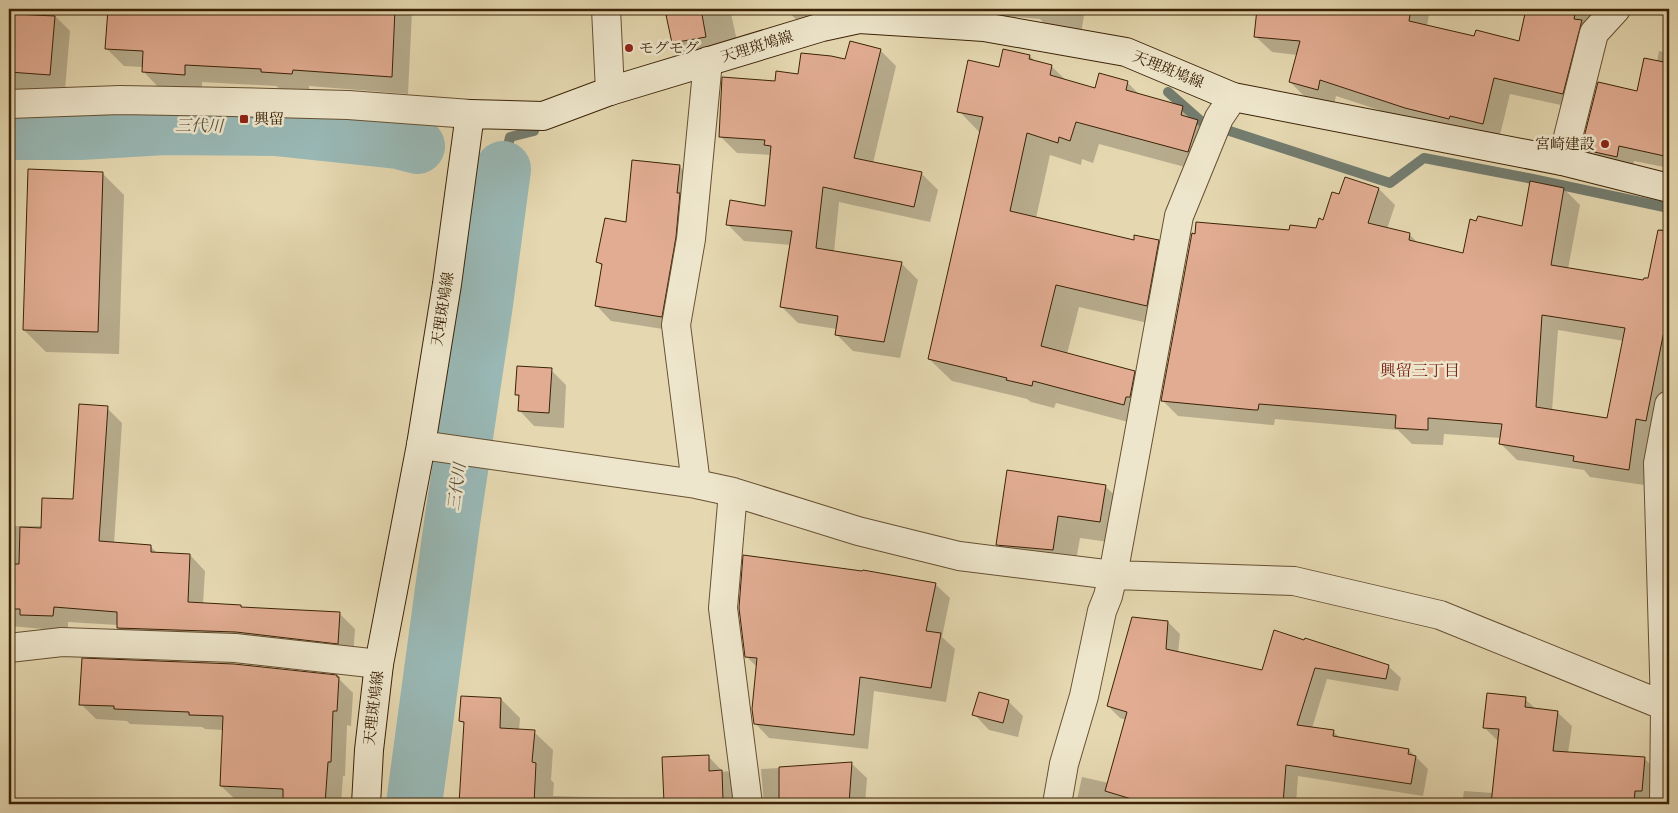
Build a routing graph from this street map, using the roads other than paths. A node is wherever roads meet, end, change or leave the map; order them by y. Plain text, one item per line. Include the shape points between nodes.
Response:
1 (606, 9) edge
2 (1616, 9) edge
3 (954, 17) edge
4 (708, 61) junction
5 (610, 91) junction
6 (9, 104) edge
7 (1226, 108) junction
8 (470, 114) junction
9 (1562, 161) junction
10 (1669, 188) edge
11 (1669, 405) edge
12 (421, 445) junction
13 (696, 484) junction
14 (733, 492) junction
15 (1113, 576) junction
16 (9, 648) edge
17 (380, 664) junction
18 (1666, 706) junction
19 (366, 804) edge
20 (748, 804) edge
21 (1057, 804) edge
22 (1664, 804) edge

1 - 5 street
2 - 9 street via 1594,33
3 - 4 street, 天理斑鳩線 via 859,19
3 - 7 street, 天理斑鳩線 via 984,27 1126,52
4 - 5 street, 天理斑鳩線
4 - 13 street via 691,239 676,325
5 - 8 street, 天理斑鳩線 via 543,116
6 - 8 street via 120,100 223,102 348,105
7 - 9 street, 天理斑鳩線
7 - 15 street via 1179,216
8 - 12 street, 天理斑鳩線 via 448,284
9 - 10 street, 天理斑鳩線
11 - 18 street via 1658,463
12 - 13 street
12 - 17 street, 天理斑鳩線
13 - 14 street
14 - 15 street via 858,531 959,556
14 - 20 street via 723,608
15 - 18 street via 1294,581 1440,615
15 - 21 street via 1064,764
16 - 17 street via 62,642 235,648
17 - 19 street, 天理斑鳩線
18 - 22 street

